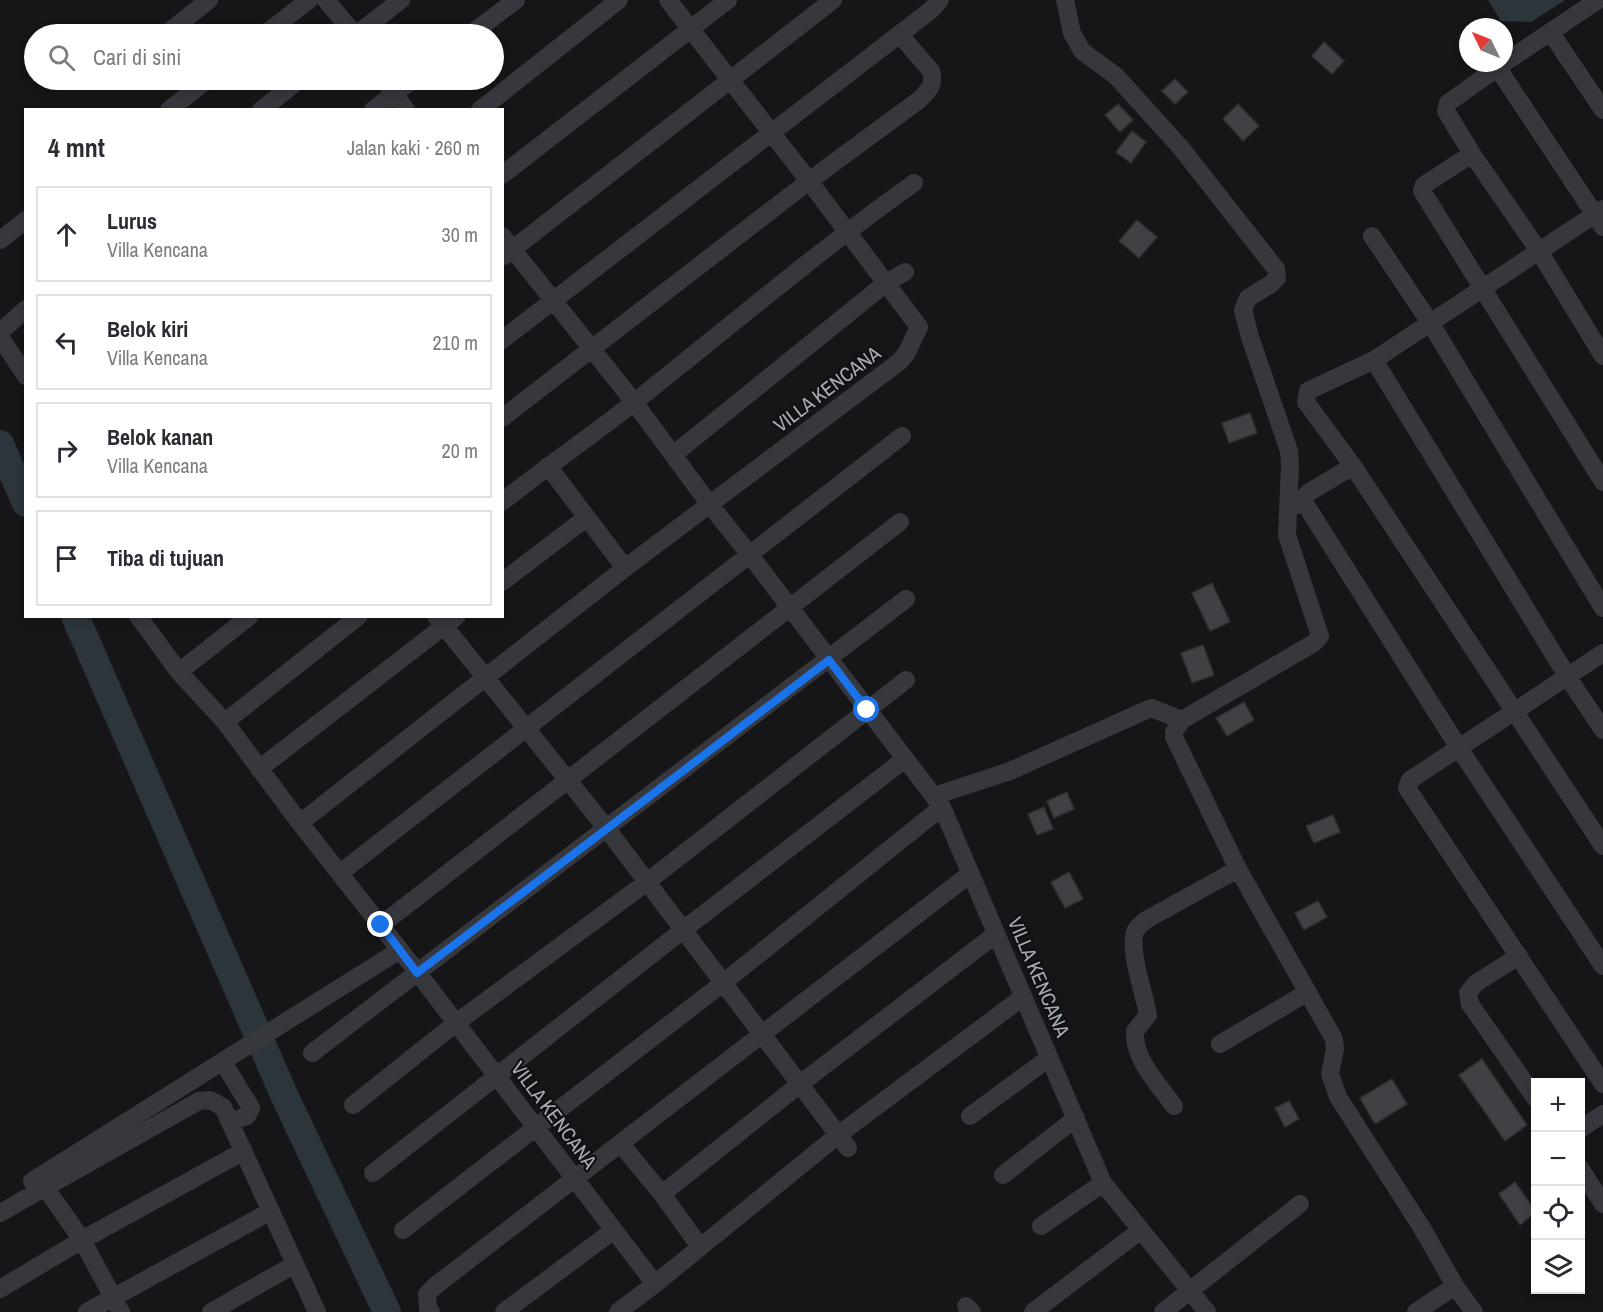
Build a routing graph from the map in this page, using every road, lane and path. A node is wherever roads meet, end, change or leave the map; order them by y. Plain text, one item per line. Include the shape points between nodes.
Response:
1 (209, 0) edge
2 (309, 0) edge
3 (326, 0) edge
4 (401, 0) edge
5 (516, 0) edge
6 (619, 0) edge
7 (668, 0) edge
8 (728, 0) edge
9 (833, 0) edge
10 (940, 0) edge
11 (1065, 0) edge
12 (1598, 0) edge
13 (179, 24) edge
14 (278, 24) edge
15 (346, 24) edge
16 (369, 24) edge
17 (484, 24) edge
18 (690, 30) junction
19 (1551, 33) junction
20 (900, 35) junction
21 (1513, 57) edge
22 (1491, 72) edge
23 (1507, 72) edge
24 (729, 81) junction
25 (194, 90) edge
26 (286, 90) edge
27 (386, 90) edge
28 (392, 90) edge
29 (172, 108) edge
30 (264, 108) edge
31 (374, 108) edge
32 (405, 108) edge
33 (483, 108) edge
34 (1603, 110) edge
35 (771, 133) junction
36 (1472, 153) junction
37 (504, 173) edge
38 (809, 181) junction
39 (914, 183) dead end
40 (1600, 217) edge
41 (24, 222) edge
42 (845, 232) junction
43 (1372, 236) dead end
44 (0, 240) edge
45 (506, 247) edge
46 (1539, 251) junction
47 (905, 272) dead end
48 (886, 283) junction
49 (1484, 288) junction
50 (554, 302) junction
51 (24, 311) edge
52 (1431, 324) junction
53 (0, 332) edge
54 (0, 337) edge
55 (504, 339) edge
56 (591, 349) junction
57 (1603, 356) edge
58 (1374, 360) junction
59 (24, 373) edge
60 (634, 402) junction
61 (504, 416) edge
62 (902, 436) dead end
63 (673, 455) junction
64 (548, 466) junction
65 (1353, 466) junction
66 (1603, 482) edge
67 (1304, 497) junction
68 (504, 500) edge
69 (710, 505) junction
70 (586, 518) junction
71 (1288, 519) junction
72 (900, 522) dead end
73 (750, 555) junction
74 (625, 568) junction
75 (504, 580) edge
76 (906, 599) dead end
77 (790, 607) junction
78 (1603, 608) edge
79 (140, 618) edge
80 (247, 618) edge
81 (356, 618) edge
82 (446, 620) edge
83 (1603, 653) edge
84 (829, 660) junction
85 (179, 672) junction
86 (1567, 676) junction
87 (485, 678) junction
88 (906, 680) dead end
89 (867, 710) junction
90 (1513, 712) junction
91 (1182, 720) junction
92 (225, 722) junction
93 (525, 729) junction
94 (1603, 730) edge
95 (1459, 748) junction
96 (905, 759) junction
97 (260, 768) junction
98 (567, 780) junction
99 (938, 802) junction
100 (300, 823) junction
101 (607, 829) junction
102 (1603, 846) edge
103 (1238, 869) junction
104 (340, 873) junction
105 (970, 874) junction
106 (646, 882) junction
107 (381, 925) junction
108 (683, 930) junction
109 (996, 934) junction
110 (400, 950) junction
111 (1519, 956) junction
112 (1603, 966) edge
113 (417, 973) junction
114 (723, 983) junction
115 (1308, 992) junction
116 (1023, 997) junction
117 (456, 1023) junction
118 (763, 1035) junction
119 (1220, 1044) dead end
120 (312, 1053) dead end
121 (1049, 1058) junction
122 (225, 1061) junction
123 (497, 1077) junction
124 (800, 1084) junction
125 (1603, 1084) edge
126 (1531, 1092) edge
127 (353, 1105) dead end
128 (1174, 1106) dead end
129 (1603, 1114) edge
130 (970, 1116) dead end
131 (1076, 1118) junction
132 (230, 1122) junction
133 (1585, 1126) edge
134 (536, 1128) junction
135 (843, 1141) junction
136 (620, 1143) junction
137 (244, 1151) junction
138 (373, 1173) dead end
139 (1003, 1175) dead end
140 (1585, 1175) edge
141 (574, 1178) junction
142 (1103, 1183) junction
143 (45, 1187) junction
144 (662, 1194) junction
145 (0, 1200) edge
146 (1300, 1204) dead end
147 (1603, 1204) edge
148 (271, 1211) junction
149 (0, 1213) edge
150 (1041, 1226) dead end
151 (403, 1230) dead end
152 (614, 1230) junction
153 (1141, 1230) junction
154 (82, 1240) junction
155 (700, 1247) junction
156 (295, 1264) junction
157 (655, 1284) junction
158 (1455, 1286) junction
159 (0, 1289) edge
160 (1190, 1290) junction
161 (117, 1304) edge
162 (87, 1312) edge
163 (211, 1312) edge
164 (317, 1312) edge
165 (431, 1312) edge
166 (504, 1312) edge
167 (618, 1312) edge
168 (1033, 1312) edge
169 (1163, 1312) edge
170 (1208, 1312) edge
171 (1416, 1312) edge
172 (1474, 1312) edge

1 - 13 street
2 - 14 street
3 - 15 street
4 - 16 street
5 - 17 street
6 - 33 street
7 - 18 street, VILLA KENCANA
8 - 18 street
9 - 24 street, VILLA KENCANA
10 - 20 street
11 - 71 street via 1072,33 1082,51 1116,76 1181,148 1276,269 1277,278 1248,298 1243,310 1289,451
12 - 19 street
18 - 24 street, VILLA KENCANA
18 - 37 street
19 - 21 street
19 - 34 street
20 - 35 street
20 - 38 street via 931,71 931,88
22 - 36 street via 1446,106
23 - 40 street
24 - 35 street, VILLA KENCANA
24 - 45 street, VILLA KENCANA
25 - 29 street
26 - 30 street
27 - 31 street
28 - 32 street
35 - 38 street, VILLA KENCANA
35 - 50 street
36 - 46 street
36 - 49 street via 1422,188
38 - 42 street, VILLA KENCANA
38 - 56 street
39 - 42 street
40 - 46 street
41 - 44 street
42 - 48 street, VILLA KENCANA
42 - 60 street
43 - 52 street
45 - 50 street, VILLA KENCANA
46 - 49 street
46 - 57 street
47 - 48 street
48 - 63 street
48 - 69 street, VILLA KENCANA via 919,327 906,354
49 - 52 street
49 - 66 street
50 - 55 street
50 - 56 street, VILLA KENCANA
51 - 53 street
52 - 58 street
52 - 78 street
54 - 59 street
56 - 60 street, VILLA KENCANA
56 - 61 street
58 - 65 street via 1308,391 1306,397
58 - 86 street
60 - 63 street, VILLA KENCANA
60 - 64 street
62 - 73 street
63 - 69 street, VILLA KENCANA
64 - 68 street
64 - 70 street
65 - 67 street
65 - 90 street
67 - 71 street
67 - 95 street
69 - 73 street, VILLA KENCANA
69 - 74 street, VILLA KENCANA
70 - 74 street
70 - 75 street
71 - 91 street via 1291,554 1320,636
72 - 77 street
73 - 77 street, VILLA KENCANA
73 - 93 street
74 - 87 street, VILLA KENCANA
76 - 84 street
77 - 84 street, VILLA KENCANA
77 - 98 street
79 - 85 street, VILLA KENCANA
80 - 85 street
81 - 92 street
82 - 87 street
82 - 97 street
83 - 86 street
84 - 89 street, VILLA KENCANA
84 - 101 street
85 - 92 street, VILLA KENCANA
86 - 90 street
86 - 94 street
87 - 93 street
87 - 100 street, VILLA KENCANA
88 - 89 street
89 - 96 street, VILLA KENCANA
89 - 106 street
90 - 95 street
90 - 102 street
91 - 99 street via 1151,708
91 - 103 street via 1174,737
92 - 97 street, VILLA KENCANA
93 - 98 street
93 - 104 street
95 - 111 street via 1410,780 1407,788
95 - 112 street
96 - 99 street, VILLA KENCANA
96 - 108 street
97 - 100 street, VILLA KENCANA
98 - 101 street
98 - 107 street
99 - 105 street, VILLA KENCANA
99 - 114 street
100 - 104 street, VILLA KENCANA
101 - 106 street
101 - 113 street
103 - 115 street
103 - 128 street via 1136,928 1134,943 1148,1015 1135,1031 1137,1050
104 - 107 street, VILLA KENCANA
105 - 109 street, VILLA KENCANA
105 - 118 street
106 - 108 street
106 - 117 street
107 - 110 street, VILLA KENCANA
108 - 114 street
108 - 123 street
109 - 116 street, VILLA KENCANA
109 - 124 street
110 - 113 street, VILLA KENCANA
110 - 122 street
111 - 125 street
111 - 126 street via 1476,983 1468,993 1470,1004
113 - 117 street, VILLA KENCANA
113 - 120 street
114 - 118 street
114 - 134 street
115 - 119 street
115 - 158 street via 1335,1044 1330,1074 1338,1097
116 - 121 street, VILLA KENCANA
116 - 135 street
117 - 123 street, VILLA KENCANA
117 - 127 street
118 - 124 street
118 - 136 street
121 - 130 street
121 - 131 street, VILLA KENCANA
122 - 132 street via 251,1108 247,1116
122 - 145 street
123 - 134 street, VILLA KENCANA
123 - 138 street
124 - 135 street
124 - 144 street
129 - 133 street
131 - 139 street
131 - 142 street, VILLA KENCANA
132 - 137 street
132 - 143 street via 223,1107 210,1100 199,1101
134 - 141 street, VILLA KENCANA
134 - 151 street
135 - 155 street
136 - 141 street
136 - 144 street
137 - 148 street
137 - 154 street
140 - 147 street
141 - 152 street, VILLA KENCANA
141 - 165 street via 435,1286 427,1294
142 - 150 street
142 - 153 street, VILLA KENCANA
143 - 149 street
143 - 154 street
144 - 155 street
146 - 160 street
148 - 156 street
148 - 161 street
152 - 157 street, VILLA KENCANA
152 - 166 street
153 - 160 street, VILLA KENCANA
153 - 168 street
154 - 159 street
154 - 161 street
155 - 157 street
156 - 163 street
156 - 164 street
157 - 167 street
158 - 171 street
158 - 172 street
160 - 169 street
160 - 170 street, VILLA KENCANA
161 - 162 street

